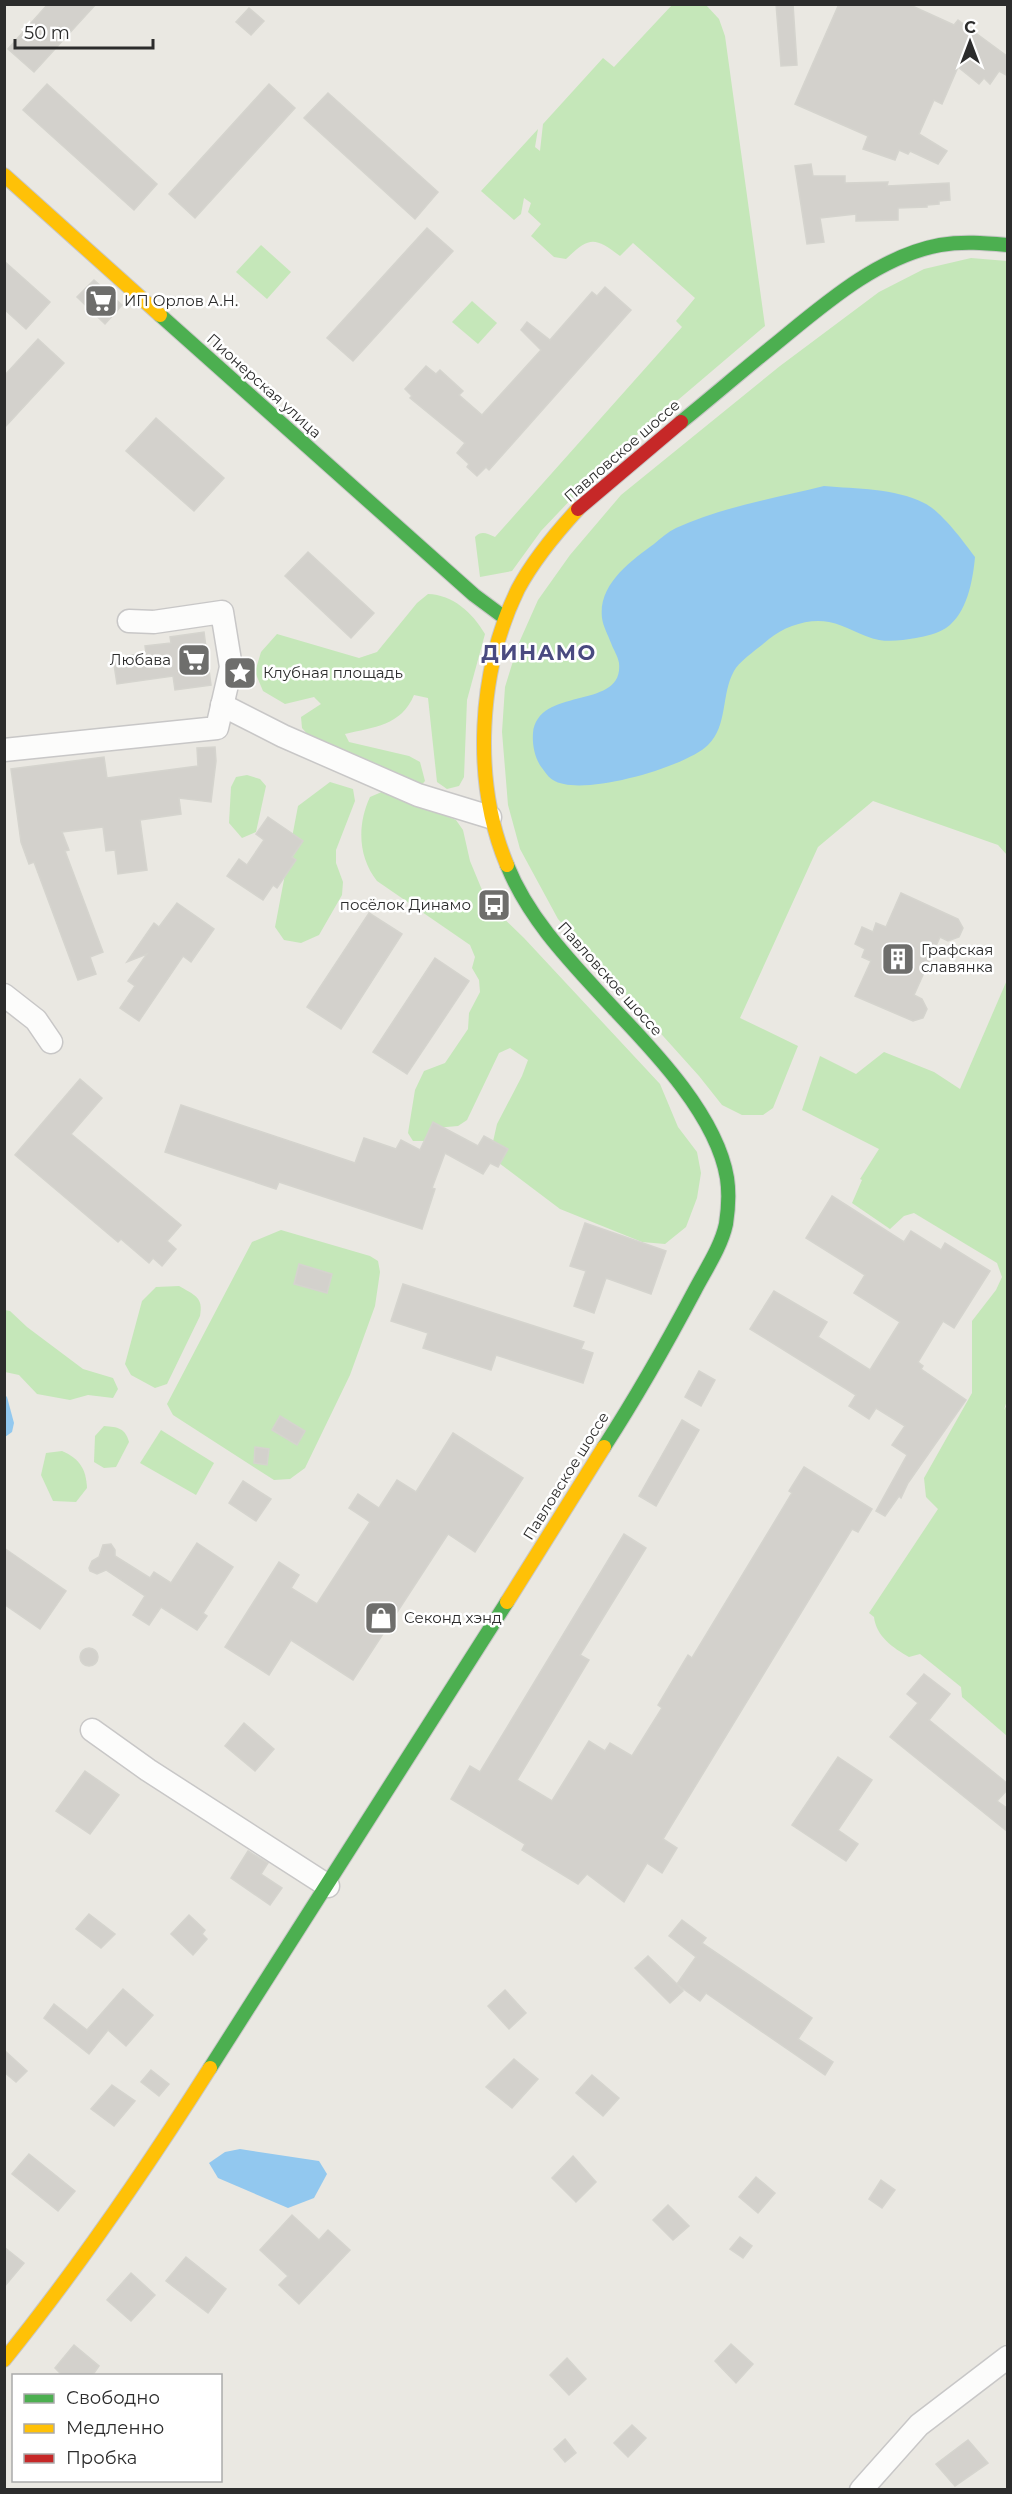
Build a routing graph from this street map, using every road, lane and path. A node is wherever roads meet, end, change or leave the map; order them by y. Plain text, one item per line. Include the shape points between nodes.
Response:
1 (4, 175) edge
2 (1008, 244) edge
3 (505, 618) junction
4 (129, 621) dead end
5 (222, 705) junction
6 (4, 750) edge
7 (490, 817) junction
8 (4, 995) edge
9 (51, 1042) dead end
10 (92, 1730) dead end
11 (328, 1886) junction
12 (1008, 2357) edge
13 (4, 2360) edge
14 (861, 2490) edge

1 - 3 main road, Пионерская улица via 474,595
2 - 3 main road, Павловское шоссе via 987,240 918,249 849,287 616,474 577,511 542,551
3 - 7 main road, Павловское шоссе via 491,672 485,731
4 - 5 street via 154,622 222,612 231,667
5 - 6 street via 217,728
5 - 7 street via 418,795
7 - 11 main road, Павловское шоссе via 500,851 523,900 551,941 645,1041 704,1121 728,1181 726,1222 661,1355
8 - 9 street via 36,1020
10 - 11 street
11 - 13 main road, Павловское шоссе via 93,2244
12 - 14 street via 919,2425

